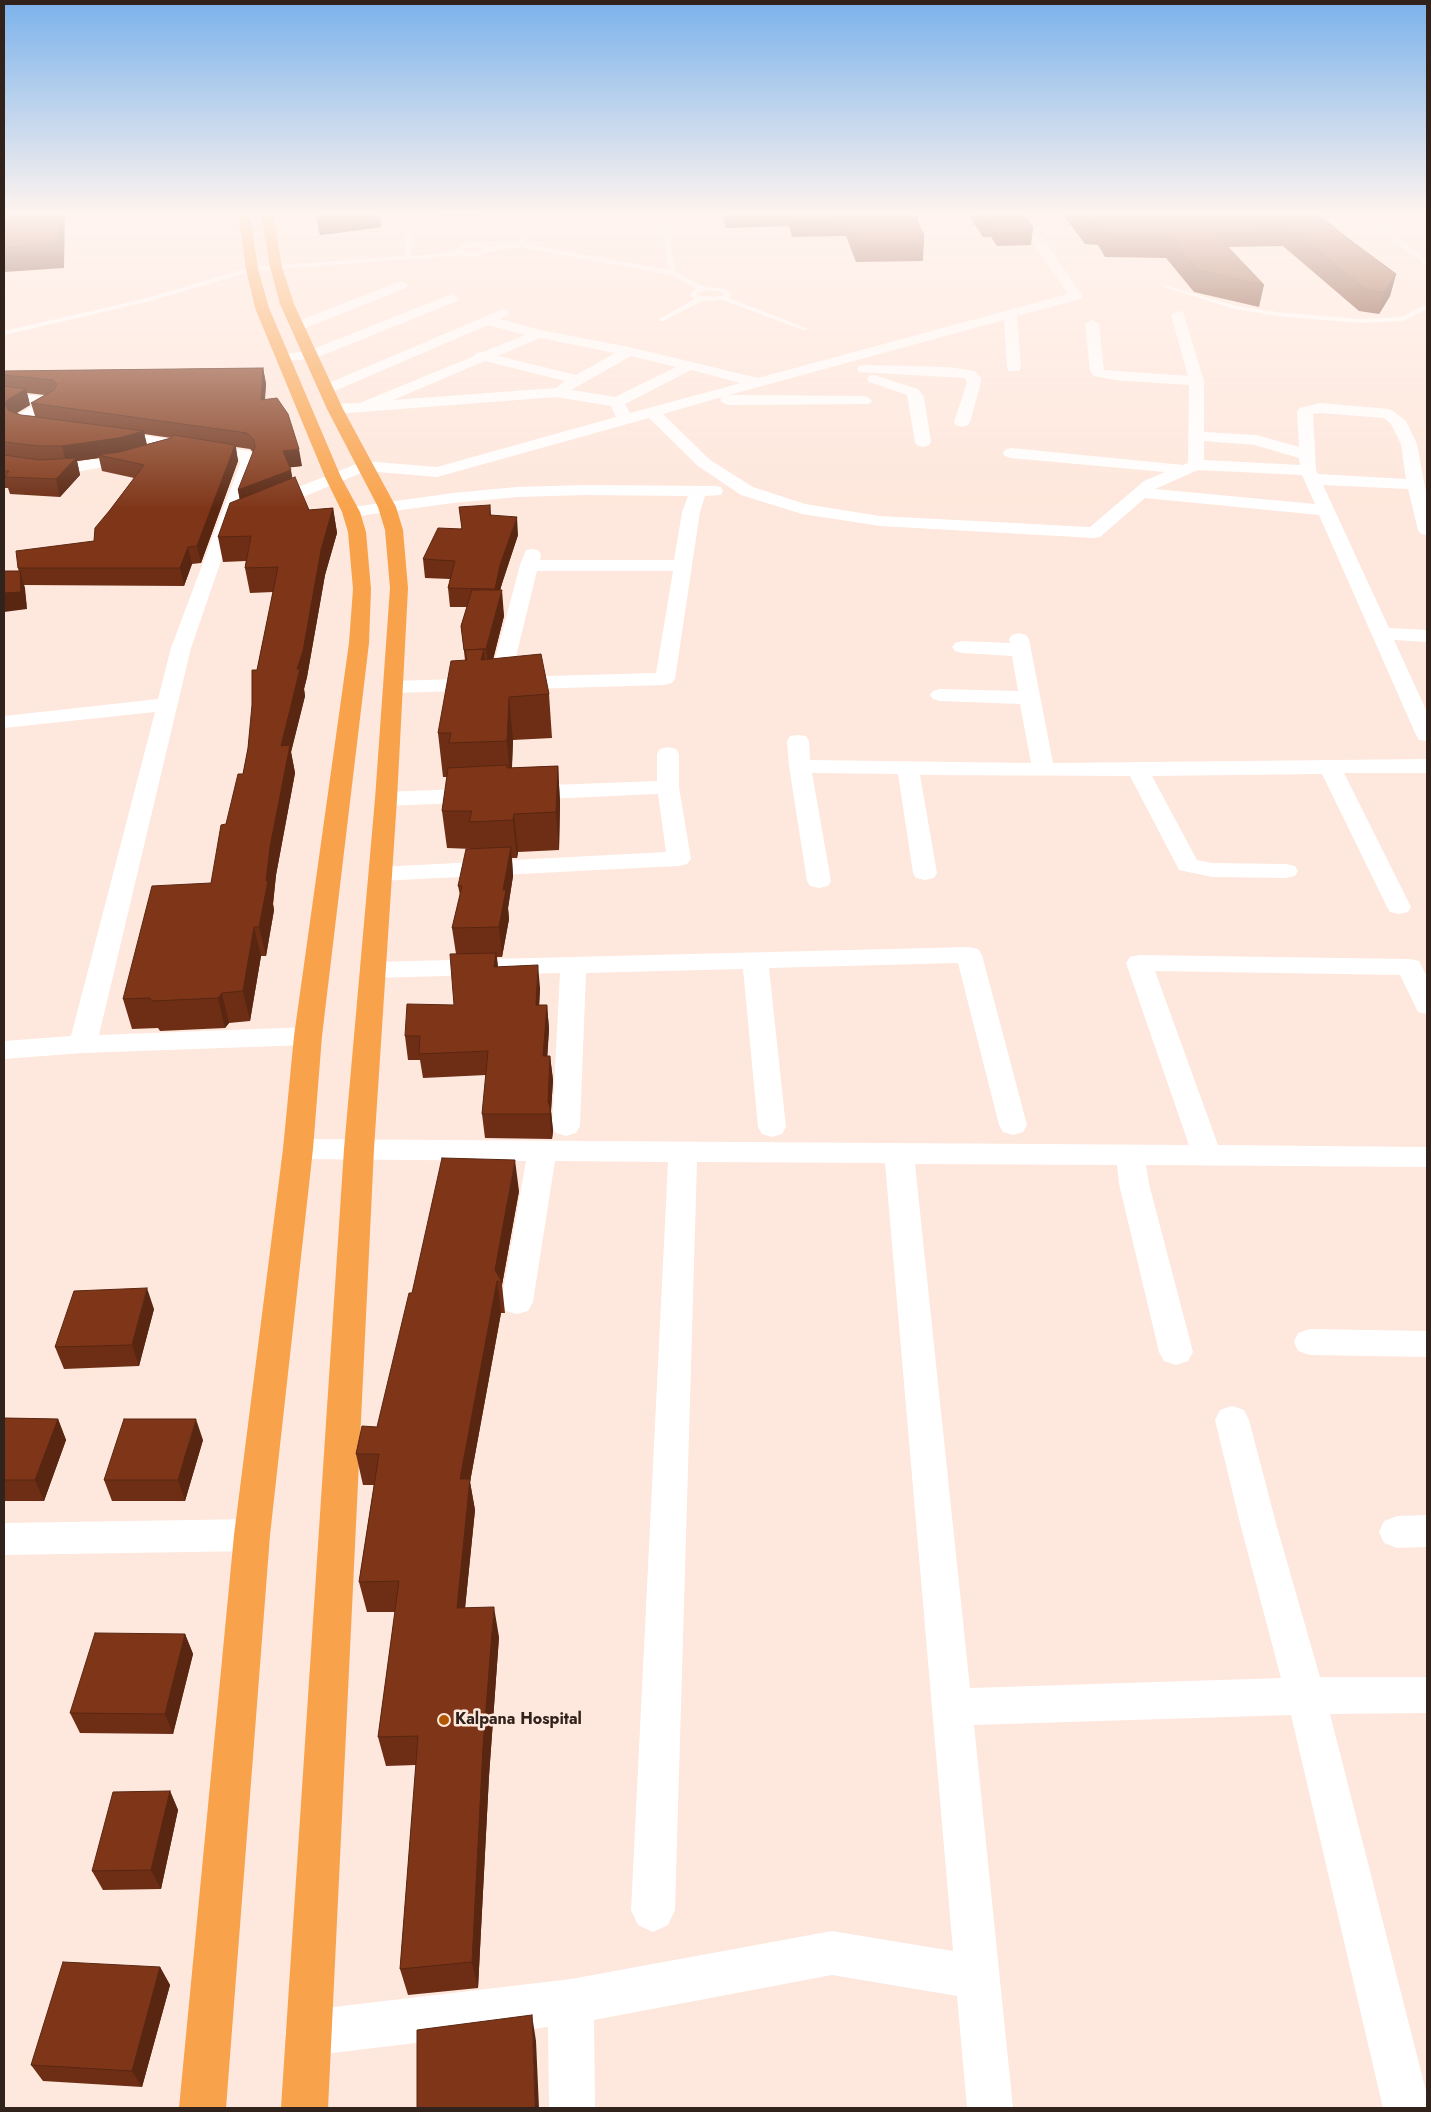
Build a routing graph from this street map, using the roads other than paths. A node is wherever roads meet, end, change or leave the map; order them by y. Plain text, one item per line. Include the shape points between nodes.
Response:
1 (98, 312) edge
2 (263, 312) edge
3 (291, 312) edge
4 (334, 312) edge
5 (419, 312) edge
6 (507, 312) edge
7 (677, 312) edge
8 (758, 312) edge
9 (1019, 312) edge
10 (1257, 312) edge
11 (1416, 312) edge
12 (1010, 314) junction
13 (1178, 315) dead end
14 (486, 320) junction
15 (661, 320) dead end
16 (1092, 324) dead end
17 (298, 326) junction
18 (376, 329) junction
19 (805, 330) dead end
20 (4, 333) edge
21 (395, 334) dead end
22 (538, 334) junction
23 (414, 338) dead end
24 (432, 342) junction
25 (629, 351) junction
26 (311, 355) junction
27 (481, 356) junction
28 (282, 358) junction
29 (858, 363) junction
30 (689, 366) junction
31 (1014, 368) dead end
32 (578, 380) junction
33 (1198, 381) junction
34 (759, 382) junction
35 (556, 392) junction
36 (4, 396) edge
37 (331, 399) junction
38 (696, 400) junction
39 (864, 401) dead end
40 (617, 402) junction
41 (363, 407) junction
42 (652, 412) junction
43 (625, 420) junction
44 (962, 422) dead end
45 (65, 430) edge
46 (94, 434) edge
47 (1198, 436) junction
48 (923, 442) dead end
49 (182, 445) junction
50 (1011, 453) dead end
51 (4, 464) edge
52 (364, 466) junction
53 (1191, 467) junction
54 (1309, 468) junction
55 (333, 477) junction
56 (1416, 484) junction
57 (698, 491) junction
58 (746, 491) junction
59 (1141, 493) junction
60 (388, 508) junction
61 (1326, 510) junction
62 (351, 512) junction
63 (225, 523) junction
64 (1427, 530) edge
65 (682, 566) junction
66 (1381, 634) junction
67 (1427, 636) edge
68 (962, 647) dead end
69 (499, 684) junction
70 (392, 687) junction
71 (940, 695) dead end
72 (1030, 698) junction
73 (167, 704) junction
74 (4, 722) edge
75 (1426, 729) edge
76 (798, 741) dead end
77 (668, 754) dead end
78 (800, 766) junction
79 (1427, 766) edge
80 (1330, 767) junction
81 (908, 768) junction
82 (1043, 770) junction
83 (1138, 770) junction
84 (668, 787) junction
85 (386, 799) junction
86 (1286, 871) dead end
87 (925, 873) dead end
88 (380, 874) junction
89 (819, 881) dead end
90 (1400, 907) dead end
91 (755, 960) junction
92 (573, 964) junction
93 (372, 970) junction
94 (1427, 1006) edge
95 (308, 1036) junction
96 (83, 1044) junction
97 (4, 1050) edge
98 (1013, 1125) dead end
99 (566, 1126) dead end
100 (772, 1126) dead end
101 (298, 1149) junction
102 (359, 1150) junction
103 (542, 1151) junction
104 (684, 1152) junction
105 (899, 1154) junction
106 (1130, 1156) junction
107 (1207, 1156) junction
108 (1427, 1157) edge
109 (518, 1302) dead end
110 (1310, 1342) dead end
111 (1427, 1344) edge
112 (1176, 1352) dead end
113 (1232, 1420) dead end
114 (252, 1535) junction
115 (4, 1539) edge
116 (1427, 1695) edge
117 (1306, 1696) junction
118 (952, 1707) junction
119 (653, 1910) dead end
120 (977, 1977) junction
121 (570, 2002) junction
122 (308, 2033) junction
123 (202, 2108) edge
124 (305, 2108) edge
125 (572, 2108) edge
126 (990, 2108) edge
127 (1407, 2108) edge

1 - 20 lane
2 - 28 highway
3 - 17 highway
4 - 17 street
5 - 18 street
6 - 14 street
7 - 15 lane
8 - 19 lane
9 - 12 street
10 - 11 lane via 1379,321 1402,319
12 - 29 street
12 - 31 street
13 - 33 street
14 - 22 street
14 - 24 street
16 - 33 street via 1096,371 1099,373
17 - 26 highway
18 - 21 street
18 - 26 street
22 - 25 street
22 - 27 street
23 - 24 street
24 - 37 street
25 - 30 street
25 - 32 street
26 - 28 street
26 - 37 highway
27 - 32 street
27 - 41 street
28 - 55 highway
29 - 34 street
29 - 44 street via 970,374 974,382
29 - 48 street via 880,382 913,392
30 - 34 street
30 - 40 street
32 - 35 street
33 - 47 street
34 - 38 street
35 - 40 street
35 - 41 street
36 - 45 street via 52,401 19,420
37 - 41 street
37 - 52 highway
38 - 39 street
38 - 42 street
40 - 43 street
42 - 43 street
42 - 58 street via 704,462
43 - 52 street via 437,472
46 - 49 street
47 - 53 street
47 - 54 street via 1256,440
49 - 51 street via 123,461 66,470
49 - 63 street via 236,452 248,458
50 - 53 street
52 - 55 street
52 - 60 highway
53 - 54 street
53 - 59 street via 1150,485
54 - 56 street
54 - 56 street via 1305,411 1320,408 1388,414 1398,421 1410,444
54 - 61 street
55 - 62 highway
55 - 63 street
56 - 64 street
57 - 58 street
57 - 60 street via 516,492
57 - 65 street
58 - 59 street via 802,510 880,521 1094,534
59 - 61 street
60 - 62 street
60 - 70 highway via 394,530 399,588
61 - 66 street
62 - 95 highway via 357,532 362,590 359,643
63 - 73 street via 181,648
65 - 69 street via 531,560
65 - 69 street via 665,679
66 - 67 street
66 - 75 street
68 - 72 street via 1020,644
69 - 70 street
70 - 85 highway
71 - 72 street
72 - 82 street
73 - 74 street
73 - 96 street
76 - 78 street
77 - 84 street
78 - 81 street
78 - 89 street
79 - 80 street
80 - 83 street
80 - 90 street
81 - 82 street
81 - 87 street
82 - 83 street
83 - 86 street via 1187,864 1212,870
84 - 85 street
84 - 88 street via 679,858
85 - 88 highway
88 - 93 highway
91 - 92 street
91 - 98 street via 969,955
91 - 100 street
92 - 93 street
92 - 99 street
93 - 102 highway
94 - 107 street via 1410,967 1139,963
95 - 96 street
95 - 101 highway
96 - 97 street
101 - 102 street
101 - 114 highway
102 - 103 street
102 - 122 highway
103 - 104 street
103 - 109 street
104 - 105 street
104 - 119 street
105 - 106 street
105 - 118 street
106 - 107 street
106 - 112 street via 1134,1184
107 - 108 street
110 - 111 street
113 - 117 street via 1258,1527
114 - 115 street
114 - 123 highway
116 - 117 street
117 - 118 street
117 - 127 street
118 - 120 street
120 - 121 street via 832,1953
120 - 126 street
121 - 122 street
121 - 125 street
122 - 124 highway

